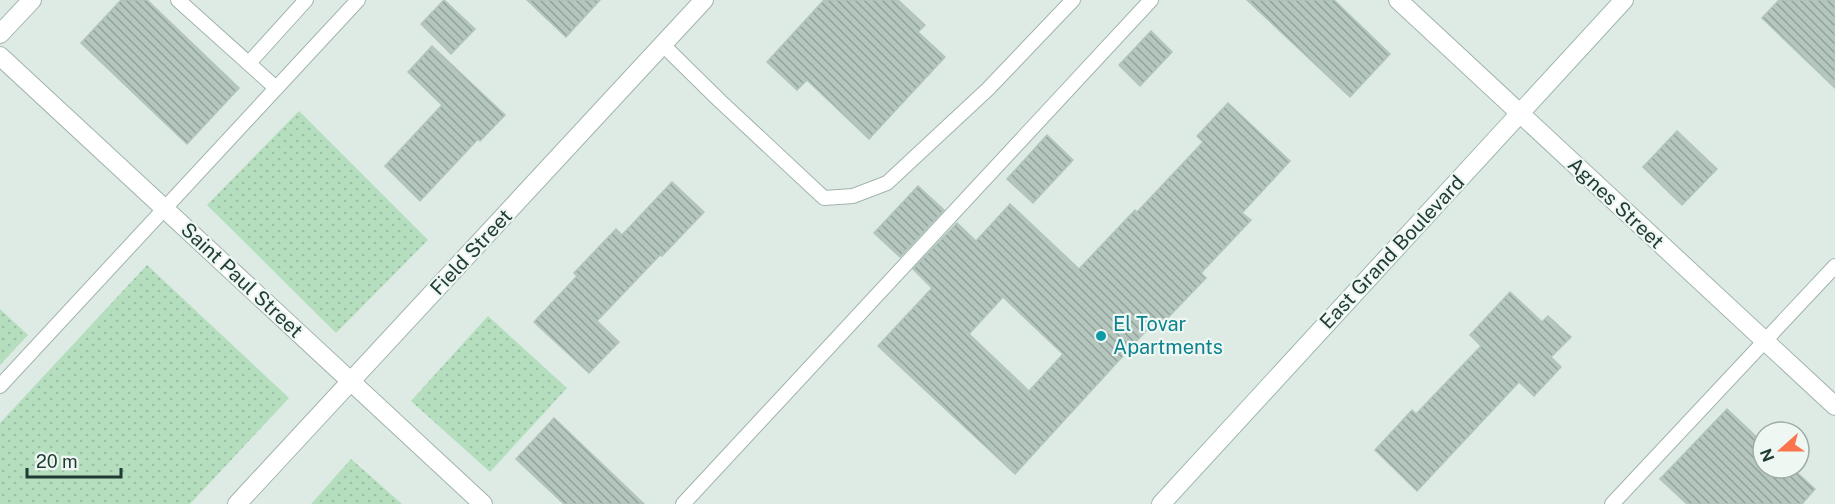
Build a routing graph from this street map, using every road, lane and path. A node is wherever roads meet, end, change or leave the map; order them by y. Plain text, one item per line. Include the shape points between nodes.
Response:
1 (32, 0) edge
2 (178, 0) edge
3 (306, 0) edge
4 (358, 0) edge
5 (704, 0) edge
6 (1073, 0) edge
7 (1151, 0) edge
8 (1398, 0) edge
9 (1624, 0) edge
10 (0, 34) edge
11 (663, 45) junction
12 (0, 56) edge
13 (249, 63) junction
14 (276, 88) junction
15 (1519, 113) junction
16 (165, 208) junction
17 (1835, 266) edge
18 (1765, 341) junction
19 (351, 381) junction
20 (0, 386) edge
21 (1835, 406) edge
22 (237, 504) edge
23 (483, 504) edge
24 (683, 504) edge
25 (1161, 504) edge
26 (1612, 504) edge

1 - 10 street
2 - 13 lane
3 - 13 lane
4 - 14 lane
5 - 11 street, Field Street
6 - 11 lane via 988,89 887,183 853,196 824,198
7 - 24 lane
8 - 15 street, Agnes Street
9 - 15 street, East Grand Boulevard
11 - 19 street, Field Street
12 - 16 street, Saint Paul Street
13 - 14 lane
14 - 16 lane
15 - 18 street, Agnes Street
15 - 25 street, East Grand Boulevard
16 - 19 street, Saint Paul Street
16 - 20 lane
17 - 18 lane
18 - 21 street, Agnes Street
18 - 26 lane
19 - 22 street, Field Street
19 - 23 street, Saint Paul Street

